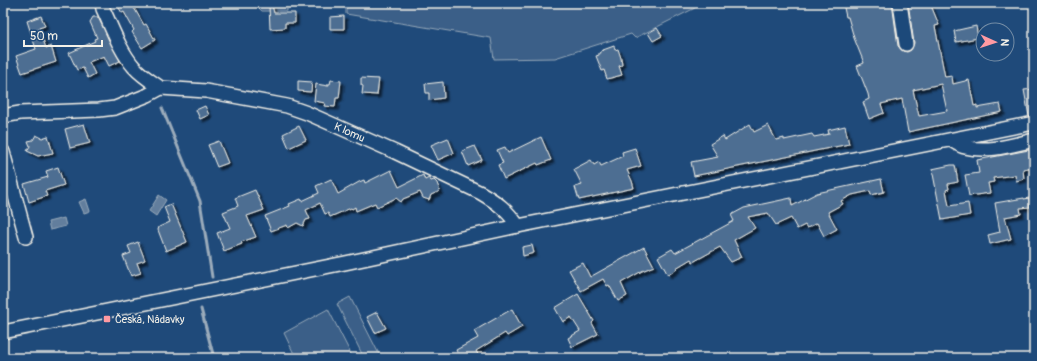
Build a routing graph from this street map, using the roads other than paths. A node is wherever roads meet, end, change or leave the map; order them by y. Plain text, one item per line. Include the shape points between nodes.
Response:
1 (102, 3) edge
2 (900, 3) edge
3 (906, 44) dead end
4 (161, 88) junction
5 (3, 116) edge
6 (1034, 123) edge
7 (951, 140) junction
8 (1034, 140) edge
9 (3, 152) edge
10 (518, 226) junction
11 (26, 237) dead end
12 (3, 332) edge

1 - 4 street, K lomu via 129,60 140,74
2 - 3 street
4 - 5 street via 115,108 20,112
4 - 10 street, K lomu via 206,91 286,106 307,113 481,193 506,210
6 - 7 street
7 - 8 street via 964,147 979,150
7 - 10 street
9 - 11 street
10 - 12 street

